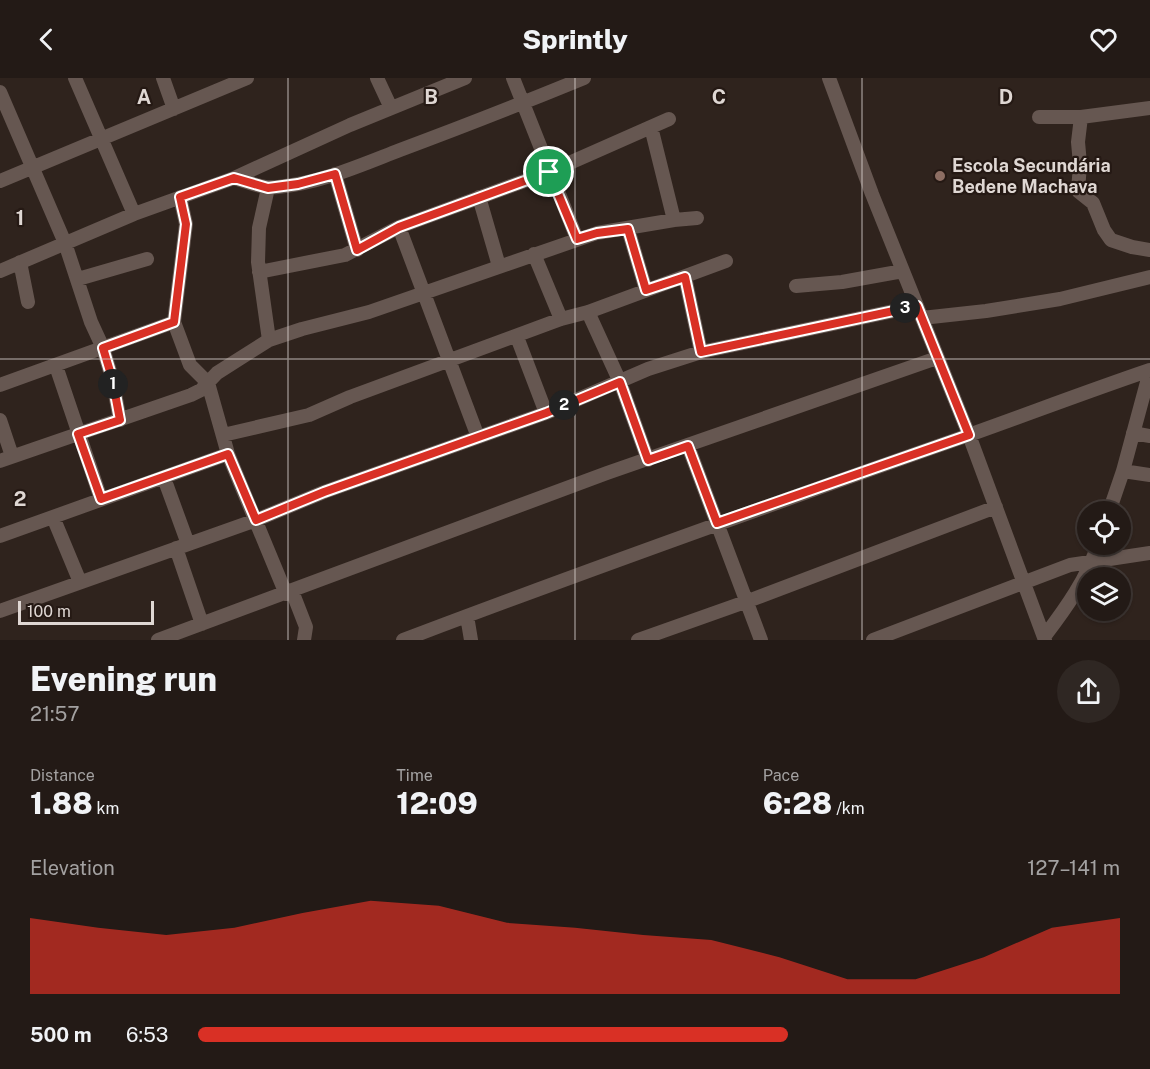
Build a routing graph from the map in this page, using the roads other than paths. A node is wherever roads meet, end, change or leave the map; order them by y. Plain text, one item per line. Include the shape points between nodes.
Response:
1 (75, 78) edge
2 (162, 78) edge
3 (247, 78) edge
4 (377, 78) edge
5 (465, 78) edge
6 (513, 78) edge
7 (584, 78) edge
8 (829, 78) edge
9 (0, 92) edge
10 (522, 104) junction
11 (391, 108) junction
12 (1150, 108) edge
13 (174, 109) junction
14 (1039, 117) dead end
15 (1082, 117) junction
16 (669, 119) dead end
17 (651, 127) junction
18 (102, 138) junction
19 (32, 167) junction
20 (549, 172) junction
21 (335, 174) junction
22 (234, 178) junction
23 (0, 181) edge
24 (268, 188) junction
25 (180, 197) junction
26 (479, 197) junction
27 (134, 214) junction
28 (697, 218) dead end
29 (674, 220) junction
30 (399, 227) junction
31 (628, 229) junction
32 (577, 239) junction
33 (65, 243) junction
34 (357, 250) junction
35 (1150, 250) edge
36 (534, 254) junction
37 (147, 259) dead end
38 (726, 261) dead end
39 (20, 262) junction
40 (499, 266) junction
41 (0, 271) edge
42 (903, 271) junction
43 (259, 272) junction
44 (685, 277) junction
45 (1150, 278) edge
46 (78, 279) junction
47 (796, 286) dead end
48 (646, 290) junction
49 (425, 293) junction
50 (28, 302) dead end
51 (588, 312) junction
52 (920, 312) junction
53 (561, 319) junction
54 (174, 322) junction
55 (517, 337) junction
56 (269, 340) junction
57 (103, 348) junction
58 (701, 352) junction
59 (937, 358) junction
60 (450, 361) junction
61 (56, 366) junction
62 (1150, 370) edge
63 (620, 382) junction
64 (208, 383) junction
65 (0, 386) edge
66 (546, 413) junction
67 (0, 420) edge
68 (120, 420) junction
69 (1133, 433) junction
70 (78, 434) junction
71 (223, 435) junction
72 (969, 435) junction
73 (1150, 436) edge
74 (478, 437) junction
75 (688, 446) junction
76 (228, 454) junction
77 (6, 459) edge
78 (648, 460) junction
79 (1123, 471) junction
80 (1150, 475) edge
81 (164, 478) junction
82 (101, 499) junction
83 (1113, 501) edge
84 (996, 507) junction
85 (53, 517) junction
86 (256, 520) junction
87 (717, 523) junction
88 (0, 536) edge
89 (182, 546) junction
90 (1150, 553) edge
91 (1095, 555) edge
92 (1093, 560) junction
93 (1023, 581) junction
94 (80, 582) junction
95 (289, 592) junction
96 (748, 601) junction
97 (2, 605) edge
98 (467, 615) junction
99 (202, 624) junction
100 (1045, 638) edge
101 (158, 640) edge
102 (304, 640) edge
103 (403, 640) edge
104 (471, 640) edge
105 (638, 640) edge
106 (761, 640) edge
107 (873, 640) edge

1 - 18 street
2 - 13 street
3 - 13 street
4 - 11 street
5 - 11 street
6 - 10 street
7 - 10 street
8 - 42 street
9 - 19 street
10 - 20 street
10 - 21 street
11 - 22 street
12 - 15 street
13 - 18 street
14 - 15 street
15 - 35 street via 1078,191 1093,203 1111,240
16 - 17 street
17 - 20 street
17 - 29 street
18 - 19 street
18 - 27 street
19 - 23 street
19 - 33 street
20 - 26 street
20 - 32 street
21 - 24 street
21 - 34 street
22 - 24 street
22 - 25 street
24 - 43 street via 259,228
25 - 27 street
25 - 54 street via 186,224
26 - 30 street
26 - 40 street
27 - 33 street
28 - 29 street
29 - 31 street
30 - 34 street
30 - 49 street
31 - 32 street
31 - 48 street
32 - 36 street
33 - 39 street
33 - 46 street
34 - 43 street
36 - 40 street
36 - 53 street
37 - 46 street
38 - 44 street
39 - 41 street
39 - 50 street
40 - 49 street
42 - 47 street
42 - 52 street
43 - 56 street
44 - 48 street
44 - 58 street
45 - 52 street via 986,311
46 - 57 street
48 - 51 street
49 - 56 street
49 - 60 street
51 - 53 street
51 - 63 street
52 - 58 street via 803,323
52 - 59 street
53 - 55 street
54 - 57 street
54 - 64 street via 190,365
55 - 60 street
55 - 66 street
56 - 64 street
57 - 61 street
57 - 68 street
58 - 63 street
59 - 72 street
59 - 75 street
60 - 71 street via 309,415
60 - 74 street
61 - 65 street
61 - 70 street
62 - 69 street
62 - 72 street
63 - 66 street
63 - 78 street
64 - 68 street via 191,395
64 - 71 street
66 - 74 street
67 - 77 street
68 - 70 street
69 - 73 street
69 - 79 street
70 - 77 street
70 - 82 street
71 - 76 street
72 - 84 street
72 - 87 street
74 - 86 street
75 - 78 street
75 - 87 street
76 - 81 street
76 - 86 street
78 - 95 street
79 - 80 street
79 - 83 street
81 - 82 street
81 - 89 street
82 - 85 street
84 - 93 street
84 - 96 street
85 - 88 street
85 - 94 street
86 - 89 street
86 - 95 street
87 - 96 street
87 - 98 street
89 - 94 street
89 - 99 street
90 - 92 street
91 - 92 street
92 - 93 street
92 - 100 street
93 - 100 street
93 - 107 street
94 - 97 street
95 - 99 street
95 - 102 street via 306,627
96 - 105 street
96 - 106 street
98 - 103 street
98 - 104 street
99 - 101 street

